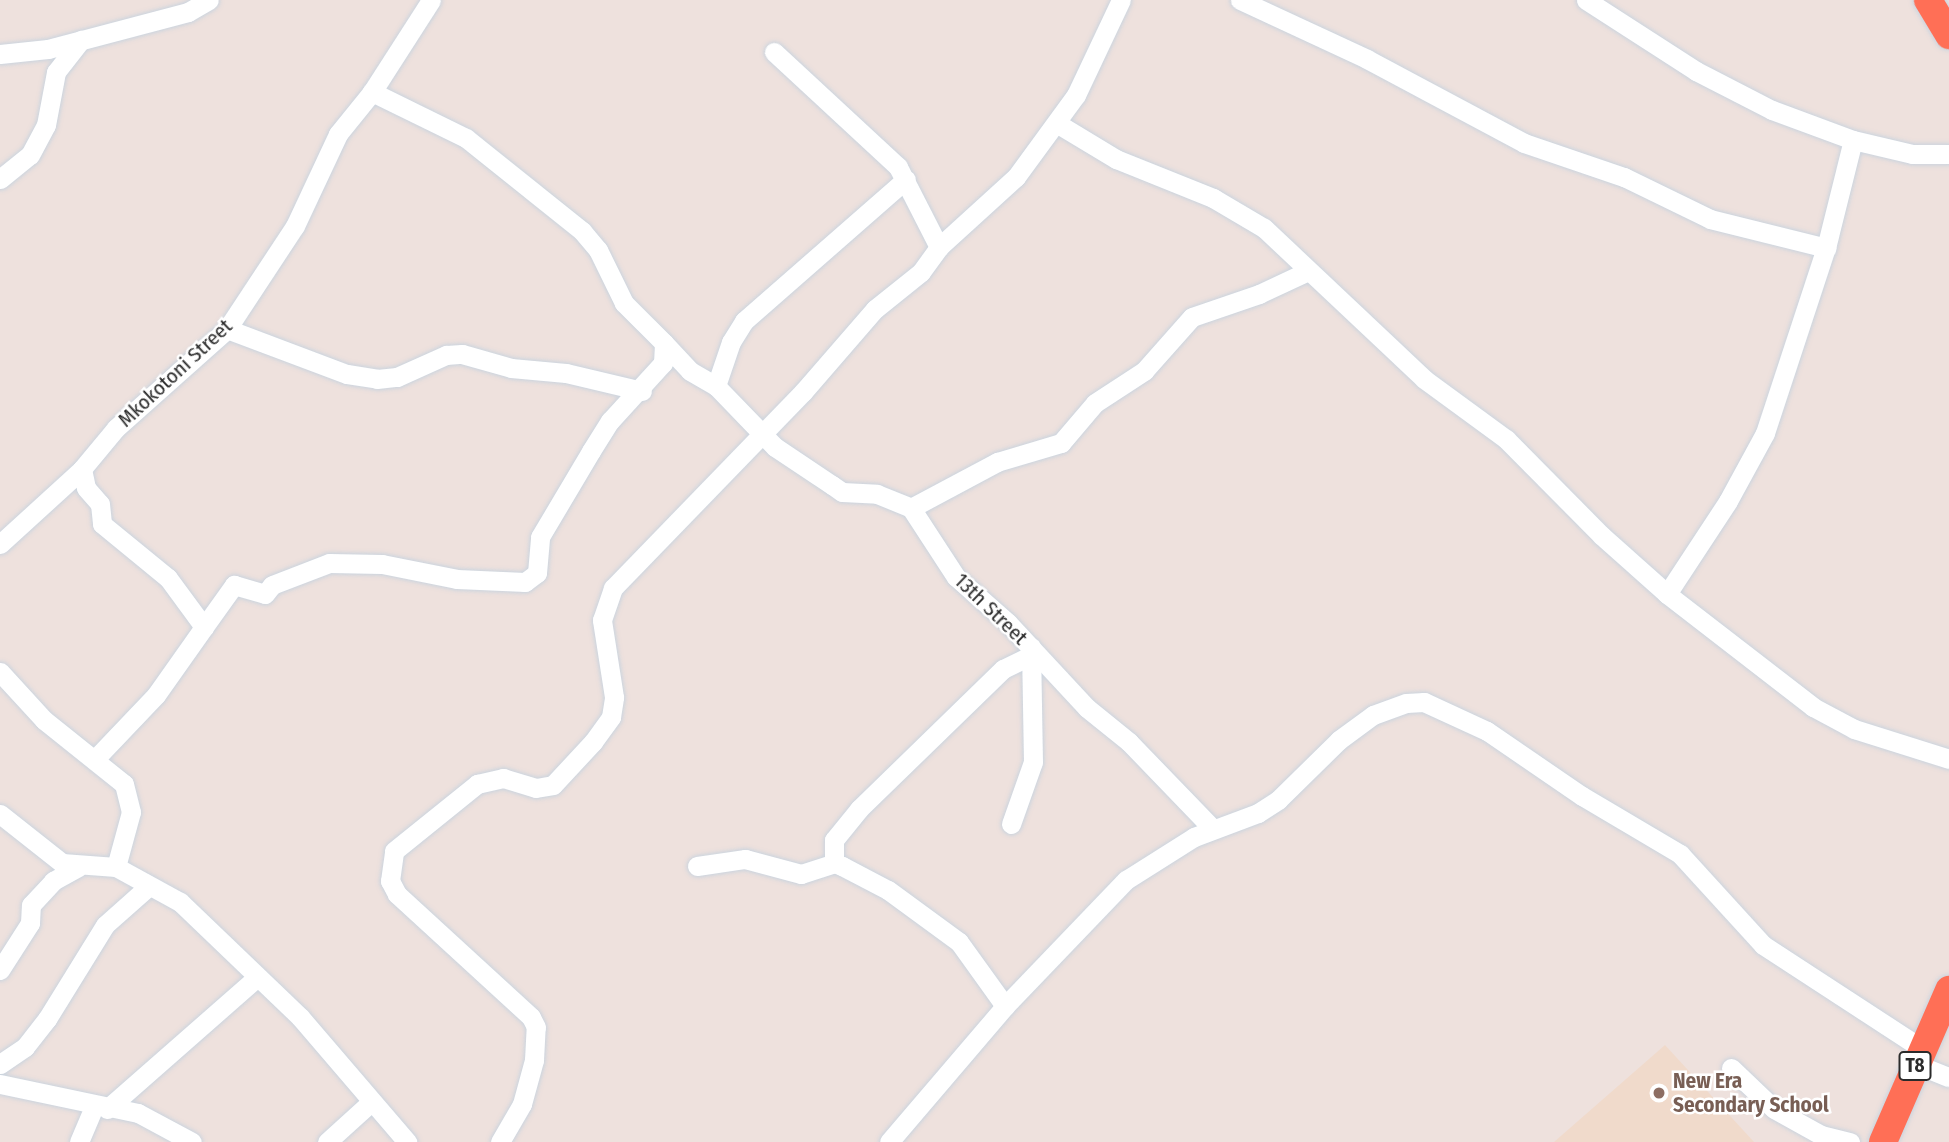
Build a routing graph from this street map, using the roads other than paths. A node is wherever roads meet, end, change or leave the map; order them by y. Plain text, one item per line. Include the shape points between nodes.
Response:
1 (209, 0) edge
2 (432, 0) edge
3 (1121, 0) edge
4 (1240, 0) edge
5 (1586, 0) edge
6 (1928, 0) edge
7 (1948, 33) edge
8 (81, 40) junction
9 (774, 52) dead end
10 (0, 54) edge
11 (372, 92) junction
12 (1058, 124) junction
13 (1853, 140) junction
14 (1949, 154) edge
15 (0, 179) edge
16 (906, 179) junction
17 (939, 247) junction
18 (1826, 248) junction
19 (1308, 271) junction
20 (227, 329) junction
21 (664, 343) junction
22 (716, 386) junction
23 (642, 391) junction
24 (759, 433) junction
25 (82, 469) junction
26 (911, 508) junction
27 (0, 544) edge
28 (1667, 594) junction
29 (204, 627) junction
30 (1032, 651) junction
31 (0, 672) edge
32 (96, 758) junction
33 (1949, 759) edge
34 (0, 814) edge
35 (1011, 824) dead end
36 (1212, 828) junction
37 (834, 863) junction
38 (696, 866) dead end
39 (78, 867) junction
40 (116, 867) junction
41 (148, 887) junction
42 (0, 970) edge
43 (256, 978) junction
44 (1949, 990) edge
45 (1005, 1006) junction
46 (1919, 1056) junction
47 (0, 1065) edge
48 (1731, 1068) dead end
49 (1949, 1077) edge
50 (0, 1084) edge
51 (370, 1103) junction
52 (100, 1108) junction
53 (79, 1142) edge
54 (192, 1142) edge
55 (327, 1142) edge
56 (407, 1142) edge
57 (500, 1142) edge
58 (889, 1142) edge
59 (1850, 1142) edge
60 (1882, 1142) edge

1 - 8 street via 188,12
2 - 11 street, Mkokotoni Street
3 - 12 street
4 - 18 street via 1367,60 1524,143 1623,177 1710,219
5 - 13 street via 1696,71 1772,110
6 - 7 highway
8 - 10 street via 26,54
8 - 15 street via 56,72 46,125 30,155
9 - 16 street
11 - 20 street, Mkokotoni Street via 338,134 295,226
11 - 21 street via 466,138 582,231 598,250 624,303
12 - 17 street via 1010,183
12 - 19 street via 1116,159 1235,209 1264,228
13 - 14 street via 1912,154
13 - 18 street
16 - 17 street
16 - 22 street via 744,321 731,342
17 - 24 street via 920,272 875,309 803,392
18 - 28 street via 1765,433 1728,501
19 - 26 street via 1192,317 1144,371 1095,403 1061,443 997,462
19 - 28 street via 1424,379 1506,439 1592,527
20 - 23 street via 347,374 377,379 462,354 510,368 566,373
20 - 25 street, Mkokotoni Street via 116,428
21 - 22 street via 690,371
21 - 23 street via 663,363
22 - 24 street
23 - 29 street via 610,421 591,451 540,537 537,573 525,582 484,582 382,564 337,562 276,583 265,594 234,585
24 - 26 street via 842,492 877,494
24 - 57 street via 613,588 602,620 614,696 611,717 593,742 553,785 536,788 503,778 477,784 401,843 389,861 390,881 397,894 531,1017 536,1027 534,1060 522,1104
25 - 27 street, Mkokotoni Street
25 - 29 street via 86,488 100,504 102,524 168,578
26 - 30 street, 13th Street via 956,577
28 - 33 street via 1813,707 1854,729
29 - 32 street via 156,695
30 - 35 street via 1033,761
30 - 36 street, 13th Street
30 - 37 street via 1003,669 859,809 834,841
31 - 32 street via 44,720
32 - 40 street via 124,783 131,801
34 - 39 street via 52,857
36 - 45 street via 1161,854 1126,880
36 - 46 street via 1258,813 1278,800 1339,740 1373,715 1406,702 1424,702 1486,731 1582,796 1680,853 1763,945
37 - 38 street via 801,874 745,859
37 - 45 street via 888,890 959,942
39 - 40 street
39 - 42 street via 53,881 31,905 30,923
40 - 41 street
41 - 43 street via 199,917
41 - 47 street via 104,925 47,1018 25,1047
43 - 51 street via 300,1017
43 - 52 street
44 - 46 highway, T8
45 - 58 street
46 - 49 street
46 - 60 highway, T8
48 - 59 street via 1774,1109 1821,1135
50 - 52 street
51 - 55 street
51 - 56 street
52 - 53 street
52 - 54 street via 138,1113

